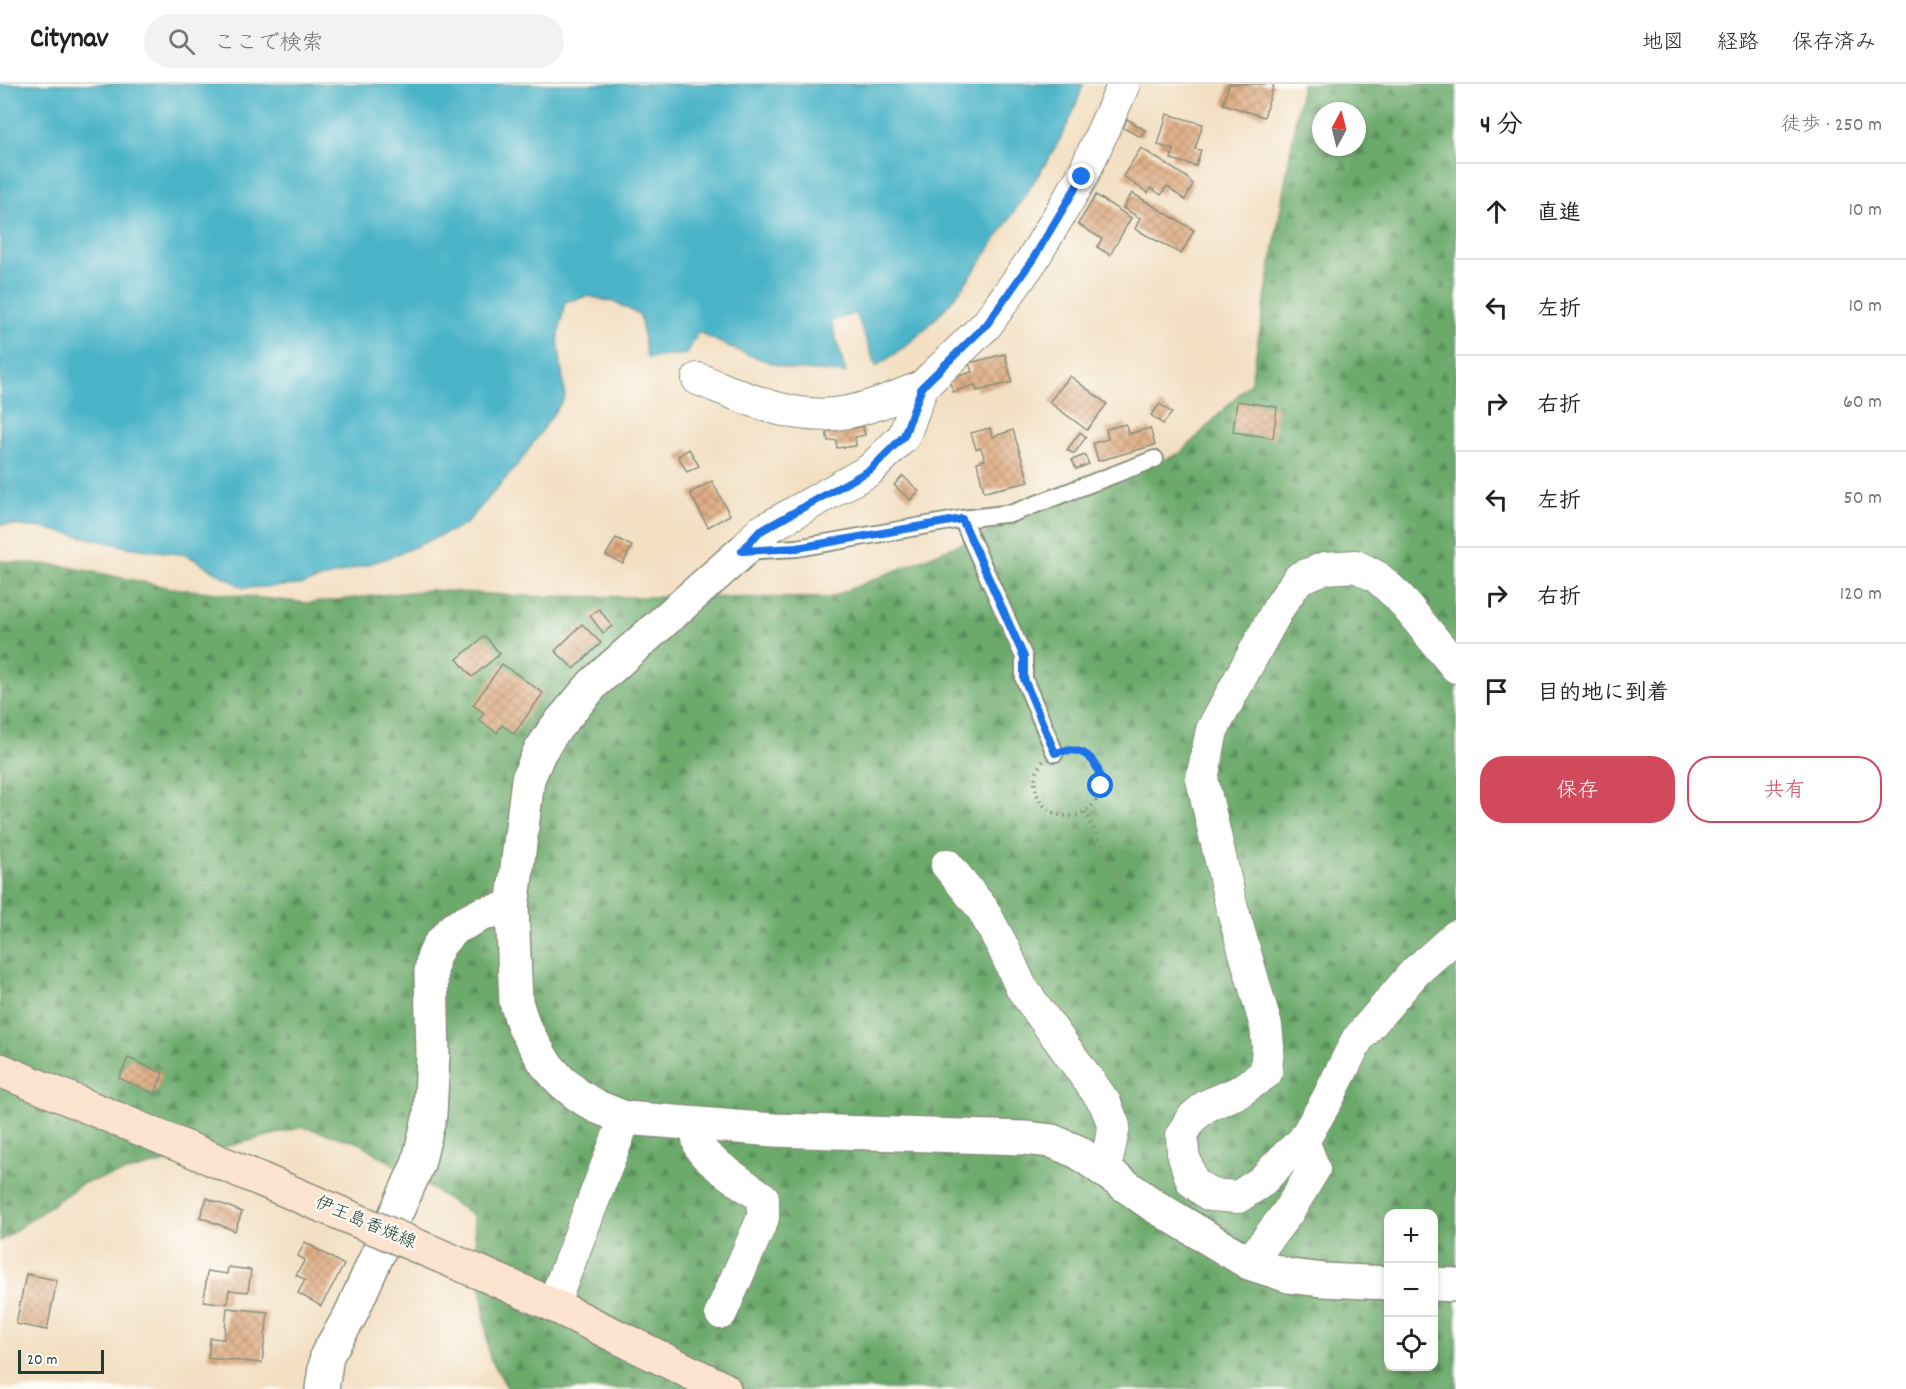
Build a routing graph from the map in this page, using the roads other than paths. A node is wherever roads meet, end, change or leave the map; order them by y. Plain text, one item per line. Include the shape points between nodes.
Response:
1 (1124, 84) edge
2 (699, 379) dead end
3 (922, 387) junction
4 (1155, 459) dead end
5 (962, 519) junction
6 (742, 551) junction
7 (1456, 667) edge
8 (1055, 753) road end
9 (946, 865) dead end
10 (512, 908) junction
11 (1456, 936) edge
12 (0, 1070) edge
13 (625, 1118) junction
14 (697, 1124) junction
15 (1303, 1141) junction
16 (1105, 1170) junction
17 (1249, 1263) junction
18 (1384, 1282) edge
19 (1438, 1284) edge
20 (1456, 1285) edge
21 (553, 1305) junction
22 (721, 1313) dead end
23 (322, 1389) edge
24 (724, 1389) edge

1 - 3 street via 1082,177 1033,259 987,324
2 - 3 street via 766,406 802,415 847,412
3 - 6 street via 904,436 870,470 759,532
4 - 5 lane via 1013,513
5 - 6 lane via 797,548
5 - 8 lane via 1024,657 1024,679
6 - 10 street via 594,683 539,753 528,779
7 - 15 street via 1399,597 1377,577 1356,566 1325,568 1299,578 1212,730 1202,779 1231,904 1266,1026 1266,1072 1239,1092 1206,1106 1191,1119 1182,1135 1183,1154 1192,1181 1210,1195 1238,1197 1261,1182
9 - 16 street via 982,908 1021,987 1106,1103 1114,1126
10 - 13 street via 516,1002 524,1027 545,1064 578,1095
10 - 23 street via 483,914 453,929 433,958 430,1115 418,1164 350,1316 327,1354
11 - 15 street via 1415,972 1357,1040
12 - 21 main road, 伊王島香焼線, bridge
13 - 14 street
13 - 21 street
14 - 16 street via 1052,1141
14 - 22 street via 700,1148 710,1161 763,1198 763,1218
15 - 17 street via 1314,1169 1288,1212
16 - 17 street
17 - 18 street via 1290,1276
19 - 20 street
21 - 24 main road, 伊王島香焼線

